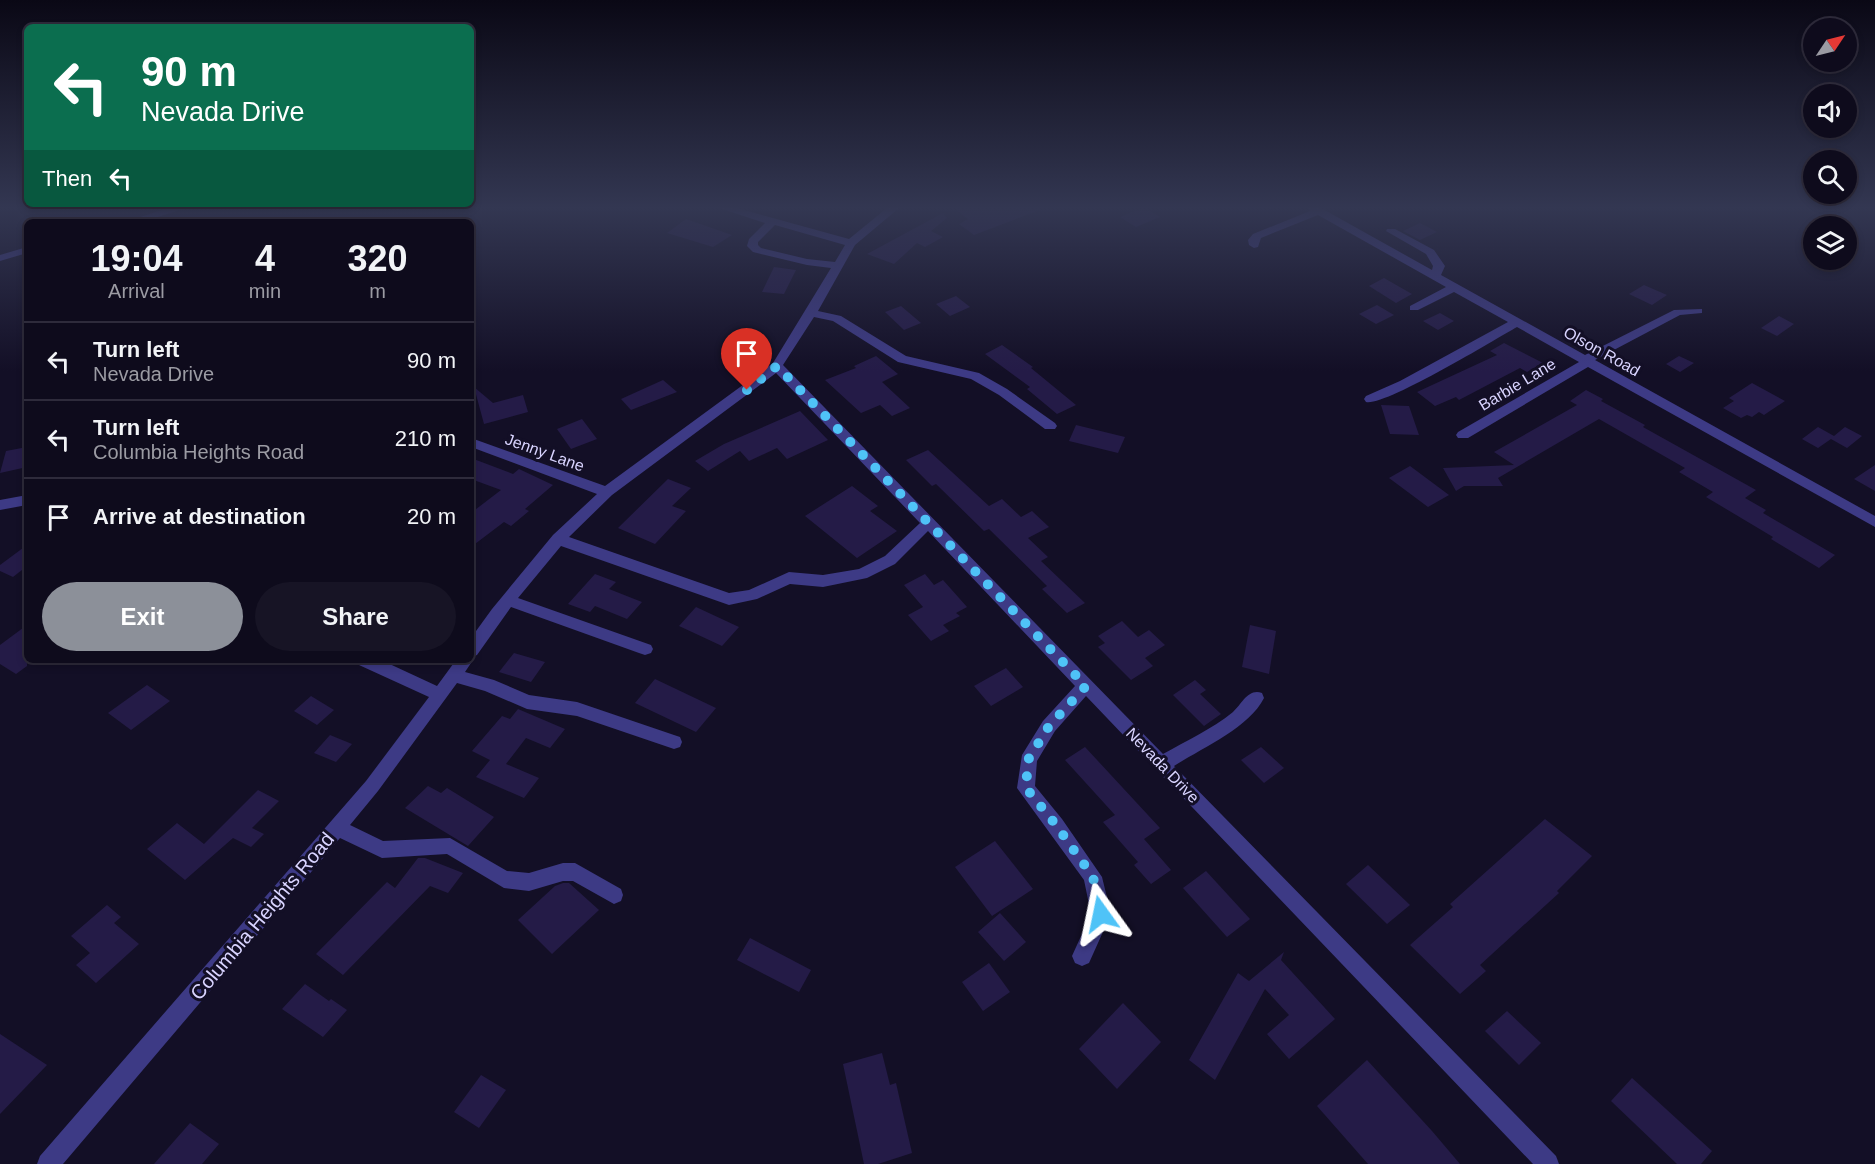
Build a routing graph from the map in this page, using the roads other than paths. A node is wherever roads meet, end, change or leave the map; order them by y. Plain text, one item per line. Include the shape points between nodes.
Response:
1 (809, 262) edge
2 (840, 262) edge
3 (1410, 262) edge
4 (1437, 262) edge
5 (838, 266) junction
6 (1435, 276) junction
7 (1454, 287) junction
8 (1414, 308) dead end
9 (1698, 311) dead end
10 (811, 313) junction
11 (1517, 322) junction
12 (1586, 361) junction
13 (777, 366) junction
14 (1371, 399) dead end
15 (1050, 426) dead end
16 (1463, 435) dead end
17 (474, 443) edge
18 (607, 492) junction
19 (24, 501) edge
20 (0, 505) edge
21 (929, 522) junction
22 (1875, 522) edge
23 (558, 539) junction
24 (508, 600) junction
25 (474, 647) edge
26 (645, 649) dead end
27 (372, 663) edge
28 (460, 668) edge
29 (1086, 686) junction
30 (441, 695) junction
31 (1256, 698) dead end
32 (674, 741) dead end
33 (1162, 764) junction
34 (337, 827) junction
35 (614, 895) dead end
36 (1082, 956) dead end
37 (48, 1164) edge
38 (1548, 1164) edge

1 - 5 street
2 - 5 street
3 - 6 street, Olson Road
4 - 6 street
5 - 10 street
6 - 7 street, Olson Road
7 - 8 street
7 - 11 street, Olson Road
9 - 12 street, Barbie Lane via 1678,312
10 - 13 street
10 - 15 street via 837,318 902,359 975,376
11 - 12 street, Olson Road
11 - 14 street
12 - 16 street, Barbie Lane
12 - 22 street, Olson Road
13 - 18 street
13 - 21 street, Nevada Drive
17 - 18 street, Jenny Lane
18 - 23 street
19 - 20 street
21 - 23 street via 890,560 862,574 823,580 789,578 752,595 729,599
21 - 29 street, Nevada Drive
23 - 24 street
24 - 25 street
24 - 26 street
27 - 30 street
28 - 30 street, Columbia Heights Road
28 - 32 street via 527,702 577,709
29 - 33 street, Nevada Drive
29 - 36 street via 1049,726 1028,760 1026,788 1093,877 1101,914
30 - 34 street, Columbia Heights Road
31 - 33 street via 1239,717
33 - 38 street, Nevada Drive
34 - 35 street via 382,850 450,846 504,879 529,882 575,872
34 - 37 street, Columbia Heights Road

